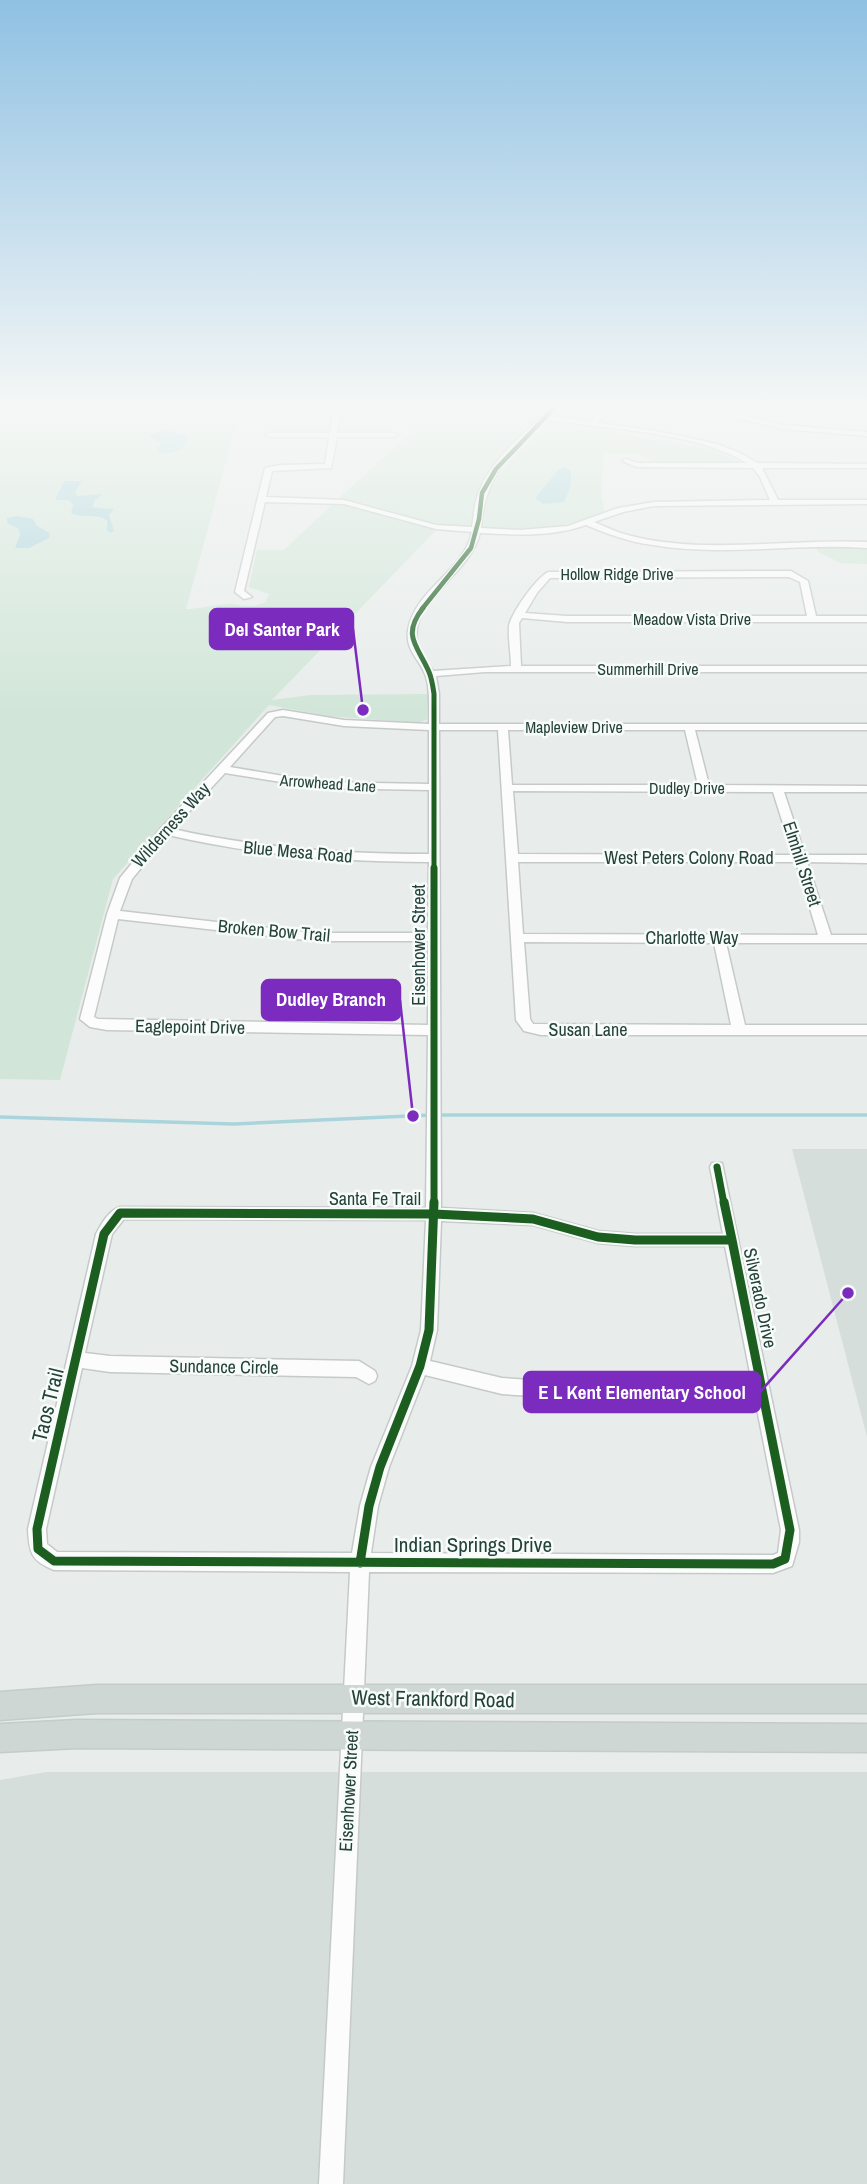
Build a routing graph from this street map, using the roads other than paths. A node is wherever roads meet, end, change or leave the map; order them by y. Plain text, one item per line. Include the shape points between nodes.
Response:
1 (259, 508) edge
2 (376, 508) edge
3 (480, 508) edge
4 (632, 508) edge
5 (589, 523) junction
6 (477, 531) junction
7 (867, 544) edge
8 (247, 597) dead end
9 (517, 615) junction
10 (812, 619) junction
11 (867, 619) edge
12 (516, 669) junction
13 (867, 669) edge
14 (430, 674) junction
15 (283, 713) joint
16 (435, 727) junction
17 (503, 727) junction
18 (689, 727) junction
19 (867, 727) edge
20 (221, 769) junction
21 (435, 787) junction
22 (508, 788) junction
23 (704, 788) junction
24 (778, 789) junction
25 (867, 789) edge
26 (164, 831) junction
27 (435, 858) junction
28 (512, 858) junction
29 (801, 859) junction
30 (867, 859) edge
31 (113, 914) junction
32 (435, 937) junction
33 (518, 938) junction
34 (719, 938) junction
35 (825, 939) junction
36 (867, 939) edge
37 (89, 1004) joint
38 (435, 1030) junction
39 (739, 1030) junction
40 (867, 1030) edge
41 (717, 1167) dead end
42 (434, 1214) junction
43 (732, 1240) junction
44 (97, 1269) joint
45 (77, 1360) junction
46 (420, 1366) junction
47 (369, 1376) dead end
48 (762, 1386) junction
49 (38, 1549) joint
50 (785, 1559) joint
51 (360, 1563) junction
52 (353, 1698) junction
53 (867, 1699) edge
54 (0, 1706) edge
55 (351, 1737) junction
56 (0, 1738) edge
57 (867, 1738) edge
58 (331, 2184) edge

1 - 8 street via 239,592
2 - 6 street via 417,523
3 - 6 street, Eisenhower Street
4 - 5 street
5 - 6 street via 533,533
5 - 7 street via 629,539 665,545
6 - 14 street, Eisenhower Street via 466,557 415,618 411,640
9 - 10 street, Meadow Vista Drive
9 - 10 street, Hollow Ridge Drive via 548,575 791,574 804,581
9 - 12 street
10 - 11 street, Meadow Vista Drive
12 - 13 street, Summerhill Drive
12 - 14 street, Summerhill Drive
14 - 16 street, Eisenhower Street
15 - 16 street, Mapleview Drive via 344,723
15 - 20 street, Wilderness Way via 268,718
16 - 17 street, Mapleview Drive
16 - 21 street, Eisenhower Street
17 - 18 street, Mapleview Drive
17 - 22 street, Susan Lane
18 - 19 street, Mapleview Drive
18 - 23 street
20 - 21 street, Arrowhead Lane via 319,785
20 - 26 street, Wilderness Way
21 - 27 street, Eisenhower Street
22 - 23 street, Dudley Drive
22 - 28 street, Susan Lane
23 - 24 street, Dudley Drive
24 - 25 street, Dudley Drive
24 - 29 street, Elmhill Street
26 - 27 street, Blue Mesa Road via 290,854
26 - 31 street, Wilderness Way via 126,878
27 - 32 street, Eisenhower Street
28 - 29 street, West Peters Colony Road
28 - 33 street, Susan Lane
29 - 30 street, West Peters Colony Road
29 - 35 street, Elmhill Street
31 - 32 street, Broken Bow Trail via 314,937
31 - 37 street, Wilderness Way
32 - 38 street, Eisenhower Street
33 - 34 street, Charlotte Way
33 - 39 street, Susan Lane via 523,1020 529,1028
34 - 35 street, Charlotte Way
34 - 39 street
35 - 36 street, Charlotte Way
37 - 38 street, Eaglepoint Drive via 88,1019 107,1026
38 - 42 street, Eisenhower Street
39 - 40 street, Susan Lane
41 - 43 street, Silverado Drive
42 - 43 street, Santa Fe Trail via 533,1219 598,1237
42 - 44 street, Santa Fe Trail via 120,1213 107,1226
42 - 46 street, Eisenhower Street via 429,1330
43 - 48 street, Silverado Drive
44 - 45 street, Taos Trail
45 - 47 street, Sundance Circle via 359,1369
45 - 49 street, Taos Trail via 37,1529
46 - 48 street via 502,1386 547,1389
46 - 51 street, Eisenhower Street via 380,1467
48 - 50 street, Silverado Drive via 790,1530
49 - 51 street, Indian Springs Drive via 54,1560
50 - 51 street, Indian Springs Drive via 773,1564
51 - 52 street, Eisenhower Street
52 - 53 main road, West Frankford Road
52 - 54 main road, West Frankford Road via 97,1699
52 - 55 street, Eisenhower Street
55 - 56 main road, West Frankford Road via 77,1734
55 - 57 main road, West Frankford Road
55 - 58 street, Eisenhower Street

